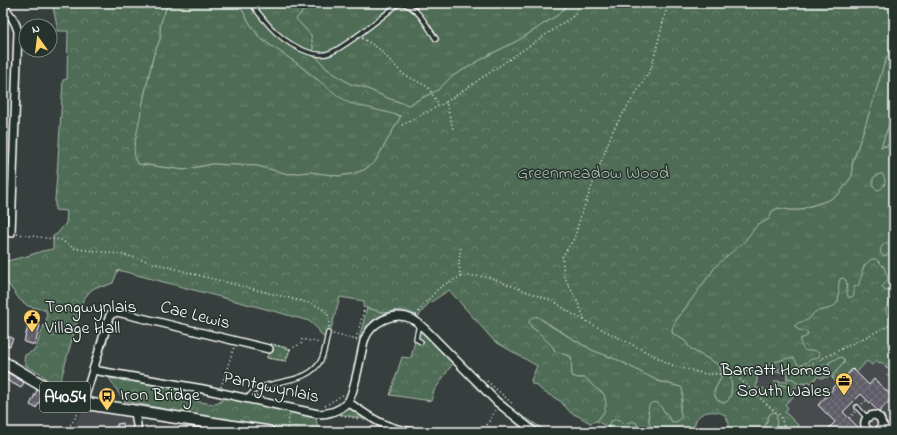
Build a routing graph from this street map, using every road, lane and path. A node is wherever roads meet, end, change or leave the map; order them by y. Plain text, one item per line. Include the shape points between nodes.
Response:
1 (251, 3) edge
2 (402, 3) edge
3 (580, 3) edge
4 (668, 3) edge
5 (397, 4) edge
6 (3, 7) edge
7 (358, 35) junction
8 (436, 39) dead end
9 (446, 102) junction
10 (439, 105) junction
11 (402, 125) dead end
12 (453, 129) dead end
13 (12, 233) joint
14 (461, 246) dead end
15 (460, 277) junction
16 (364, 310) dead end
17 (413, 320) junction
18 (585, 320) junction
19 (894, 322) edge
20 (419, 324) junction
21 (328, 333) junction
22 (360, 340) junction
23 (236, 341) junction
24 (421, 342) dead end
25 (325, 344) junction
26 (269, 349) junction
27 (290, 349) junction
28 (3, 362) edge
29 (92, 370) junction
30 (734, 374) junction
31 (486, 380) dead end
32 (53, 383) dead end
33 (88, 384) junction
34 (353, 387) junction
35 (220, 392) junction
36 (248, 399) junction
37 (348, 402) junction
38 (83, 403) junction
39 (499, 404) junction
40 (516, 408) dead end
41 (857, 408) joint
42 (292, 409) junction
43 (136, 412) junction
44 (330, 413) junction
45 (315, 414) junction
46 (849, 418) dead end
47 (867, 418) junction
48 (365, 420) dead end
49 (894, 421) edge
50 (885, 428) edge
51 (534, 430) edge
52 (402, 431) edge
53 (66, 432) edge
54 (138, 432) edge
55 (270, 432) edge
56 (286, 432) edge
57 (412, 432) edge
58 (483, 432) edge
59 (547, 432) edge
60 (785, 432) edge
61 (868, 432) edge
62 (876, 432) edge

1 - 7 lane via 284,40 314,54 332,52
2 - 8 lane via 415,10
3 - 9 path via 575,15
4 - 18 path via 651,68 613,130 574,239 562,257 564,276
5 - 7 lane
6 - 13 street via 13,17 18,31
7 - 10 path via 378,48 403,74 428,87
9 - 10 path
9 - 12 path
10 - 11 path
13 - 21 path via 61,240 73,248 124,255 313,304 323,309 328,316
14 - 15 path
15 - 17 path via 438,289
15 - 18 path via 488,277 555,302
16 - 22 path
17 - 20 street
17 - 22 street via 400,316 387,318 377,323
18 - 30 path via 674,366 706,374
19 - 30 path via 799,370 757,368
20 - 24 lane via 416,339
20 - 39 street
21 - 22 path
21 - 25 lane
22 - 34 street
23 - 26 street, Cae Lewis
23 - 29 street, Cae Lewis via 116,312 110,315
23 - 35 path
25 - 27 path via 302,339 301,344
25 - 36 lane via 321,360 307,374 269,384 249,394
26 - 27 path via 271,344
26 - 27 path via 267,358 286,362
28 - 38 main road, A4054 via 53,391
29 - 33 street, Cae Lewis
29 - 35 street, Pantgwynlais
30 - 60 path via 779,414
31 - 40 path
32 - 33 path
33 - 38 street, Cae Lewis
34 - 37 street
34 - 45 path
35 - 36 street, Pantgwynlais
36 - 42 street, Pantgwynlais
37 - 44 street, Pantgwynlais
37 - 52 street via 369,417
38 - 43 main road, A4054
38 - 53 path
39 - 51 street
39 - 58 path
41 - 46 path
41 - 47 lane
42 - 45 street, Pantgwynlais
42 - 56 path
43 - 54 street
43 - 55 main road, A4054
44 - 45 street, Pantgwynlais
44 - 48 path
47 - 50 street via 872,415 878,416
47 - 61 street via 864,423
49 - 50 path via 889,416 891,420
50 - 62 street
51 - 59 path
52 - 57 street

